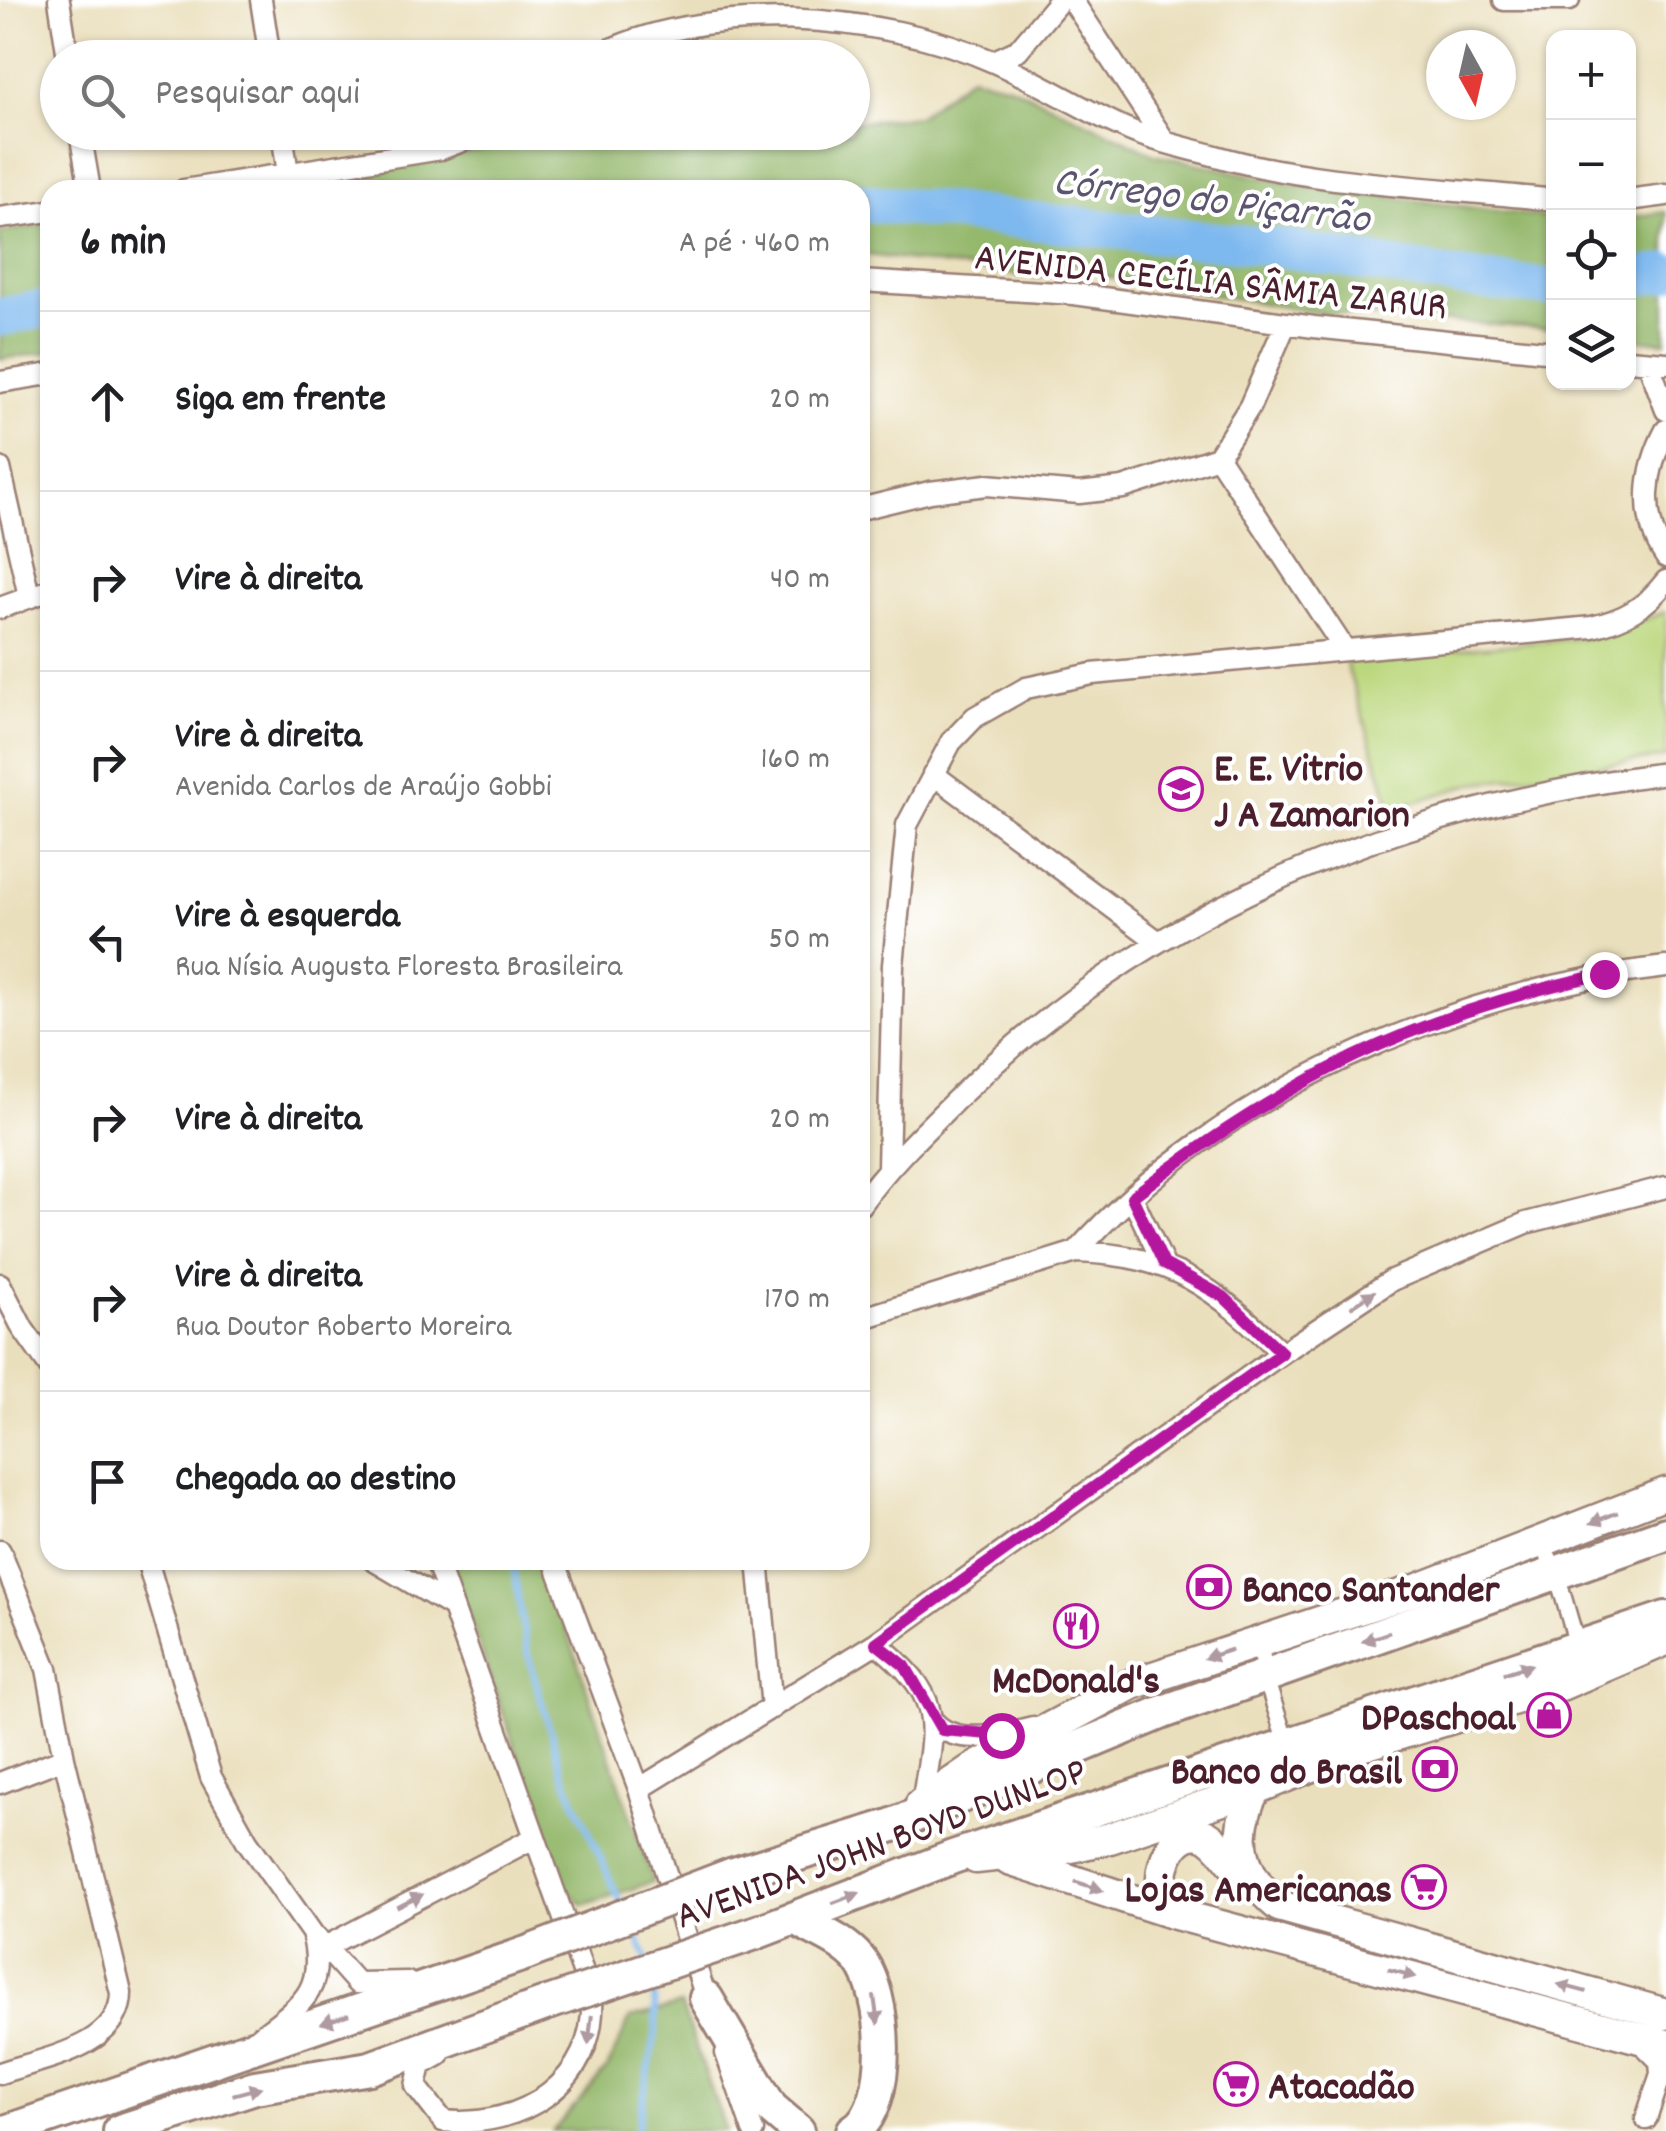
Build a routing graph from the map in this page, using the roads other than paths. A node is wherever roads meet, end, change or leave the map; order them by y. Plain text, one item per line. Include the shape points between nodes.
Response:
1 (59, 0) edge
2 (261, 0) edge
3 (1060, 0) edge
4 (1072, 0) edge
5 (1504, 0) edge
6 (1569, 0) edge
7 (65, 40) edge
8 (267, 40) edge
9 (627, 40) edge
10 (994, 61) junction
11 (1164, 140) junction
12 (83, 150) edge
13 (285, 150) edge
14 (435, 150) edge
15 (288, 174) junction
16 (88, 180) edge
17 (249, 180) edge
18 (1666, 194) edge
19 (1546, 199) edge
20 (1636, 199) edge
21 (40, 212) edge
22 (0, 218) edge
23 (870, 282) edge
24 (1286, 323) junction
25 (1546, 351) edge
26 (1648, 362) edge
27 (40, 376) edge
28 (0, 382) edge
29 (1666, 410) edge
30 (1666, 430) edge
31 (1218, 457) junction
32 (0, 468) edge
33 (4, 492) edge
34 (870, 507) edge
35 (1666, 557) edge
36 (1666, 581) edge
37 (40, 593) edge
38 (0, 608) edge
39 (1345, 650) junction
40 (1666, 773) edge
41 (933, 774) junction
42 (1156, 940) junction
43 (1666, 966) edge
44 (888, 1166) junction
45 (1666, 1187) edge
46 (870, 1191) edge
47 (1132, 1197) junction
48 (1076, 1252) junction
49 (1164, 1264) junction
50 (0, 1284) edge
51 (870, 1316) edge
52 (1282, 1353) junction
53 (40, 1354) edge
54 (1666, 1494) edge
55 (1666, 1534) edge
56 (1542, 1543) junction
57 (0, 1551) edge
58 (150, 1570) edge
59 (389, 1570) edge
60 (439, 1570) edge
61 (558, 1570) edge
62 (759, 1570) edge
63 (1557, 1575) junction
64 (450, 1605) junction
65 (1666, 1618) edge
66 (1260, 1640) junction
67 (1666, 1640) edge
68 (876, 1643) junction
69 (1584, 1662) junction
70 (1265, 1676) junction
71 (772, 1708) junction
72 (1058, 1721) junction
73 (935, 1723) junction
74 (64, 1758) junction
75 (1291, 1758) junction
76 (0, 1783) edge
77 (639, 1790) junction
78 (1255, 1790) junction
79 (922, 1804) junction
80 (890, 1826) junction
81 (532, 1838) junction
82 (996, 1856) junction
83 (953, 1857) junction
84 (1253, 1881) junction
85 (1172, 1913) junction
86 (794, 1918) junction
87 (318, 1943) junction
88 (469, 1974) junction
89 (706, 1998) junction
90 (1666, 2014) edge
91 (503, 2020) junction
92 (1636, 2037) junction
93 (1666, 2045) edge
94 (240, 2051) junction
95 (0, 2074) edge
96 (1666, 2102) edge
97 (1646, 2119) junction
98 (8, 2131) edge
99 (120, 2131) edge
100 (753, 2131) edge
101 (798, 2131) edge
102 (853, 2131) edge
103 (1627, 2131) edge

1 - 7 street
2 - 8 street
3 - 10 street via 1018,50
4 - 11 street
5 - 6 street
9 - 10 street via 649,28 728,16 866,24
10 - 11 street via 1133,132
11 - 19 street via 1257,166
12 - 16 street
13 - 15 street
14 - 15 street
15 - 17 street
18 - 20 street
21 - 22 street
23 - 24 street, AVENIDA CECÍLIA SÂMIA ZARUR via 1074,294
24 - 25 street, AVENIDA CECÍLIA SÂMIA ZARUR
24 - 31 street via 1250,406
26 - 29 street
27 - 28 street
30 - 35 street via 1648,473 1654,531
31 - 34 street via 1123,488 1079,494 987,485
31 - 39 street
32 - 33 street
33 - 37 street
36 - 39 street via 1642,608 1592,627
37 - 38 street
39 - 41 street via 1092,674 1026,688 975,716
40 - 42 street via 1561,789 1429,822 1310,866
41 - 42 street
41 - 44 street via 907,826 893,965
42 - 44 street via 1025,1036
43 - 47 street via 1498,998 1377,1044 1221,1130
44 - 46 street
52 -> 45 street via 1392,1280 1466,1245 1574,1207
47 - 48 street
47 - 49 street
48 - 49 street
48 - 51 street
49 - 52 street via 1224,1297
50 - 53 street
52 - 68 street
54 -> 56 main road, AVENIDA JOHN BOYD DUNLOP
55 - 63 main road, AVENIDA JOHN BOYD DUNLOP
56 - 63 street
56 - 66 main road, AVENIDA JOHN BOYD DUNLOP
57 - 74 street via 47,1669
58 - 87 street via 211,1777 246,1842
59 - 64 street
60 - 64 street
61 - 77 street
62 - 71 street
63 - 69 street
63 -> 70 main road, AVENIDA JOHN BOYD DUNLOP
64 - 81 street
65 - 69 main road, AVENIDA JOHN BOYD DUNLOP
66 - 70 street
66 -> 72 main road, AVENIDA JOHN BOYD DUNLOP via 1132,1684
67 - 69 main road
68 - 71 street
68 - 73 street via 914,1678
75 -> 69 main road, AVENIDA JOHN BOYD DUNLOP
70 - 75 street
70 - 80 main road, AVENIDA JOHN BOYD DUNLOP
71 - 77 street
72 - 73 street via 984,1736
72 - 79 main road, AVENIDA JOHN BOYD DUNLOP
73 - 79 street
74 - 76 street
74 - 95 street via 121,1994 116,2021 84,2044
75 - 78 main road
75 - 83 main road, AVENIDA JOHN BOYD DUNLOP
77 - 89 street
78 - 82 main road via 1110,1838
78 - 84 main road via 1242,1823 1242,1860
79 - 80 main road, AVENIDA JOHN BOYD DUNLOP
80 - 88 main road, AVENIDA JOHN BOYD DUNLOP, bridge via 731,1875
87 -> 81 street
81 -> 91 street via 592,1997 588,2047 572,2074 542,2100 471,2124 442,2121 422,2100 420,2065
82 - 83 main road
82 -> 85 main road
86 -> 83 main road, AVENIDA JOHN BOYD DUNLOP
84 - 85 main road via 1218,1845 1202,1834 1188,1836 1174,1843 1163,1865
90 -> 84 main road via 1298,1914
85 -> 92 main road
86 - 91 main road, AVENIDA JOHN BOYD DUNLOP, bridge
86 -> 102 main road via 848,1948 871,1980 882,2066 871,2115
87 - 88 street via 356,1983
87 - 94 street via 316,1976 302,2004
88 -> 94 main road, AVENIDA JOHN BOYD DUNLOP
89 - 100 street
89 - 101 main road via 771,2108
99 -> 91 main road, AVENIDA JOHN BOYD DUNLOP via 255,2087 370,2068
92 - 93 main road
92 - 97 street via 1660,2061
94 - 98 main road, AVENIDA JOHN BOYD DUNLOP
96 - 97 street
97 - 103 street

